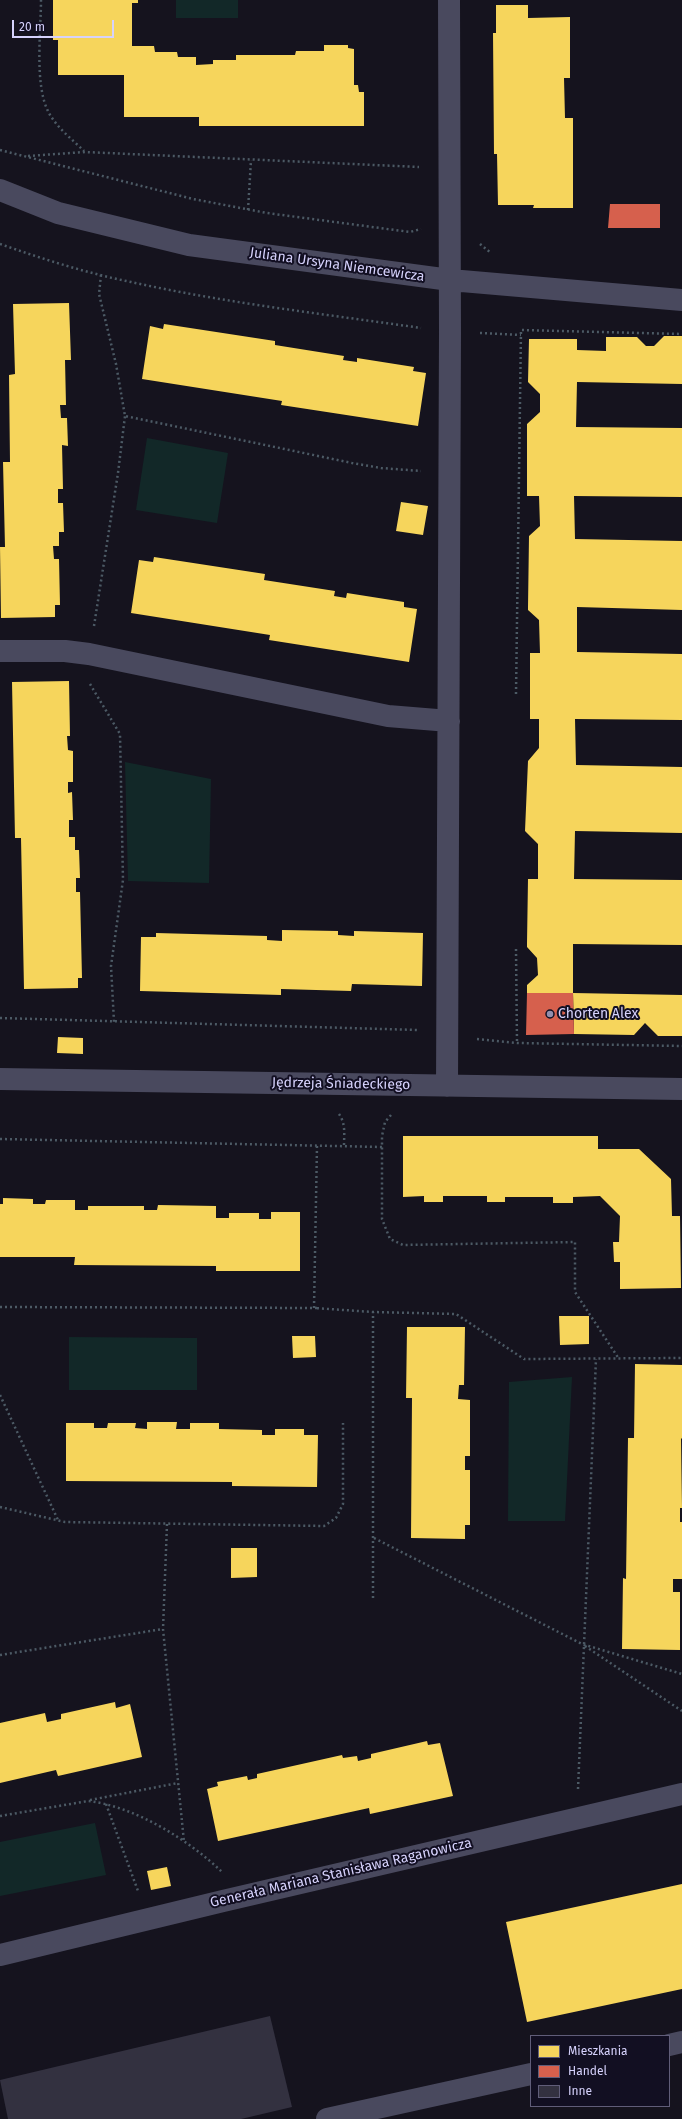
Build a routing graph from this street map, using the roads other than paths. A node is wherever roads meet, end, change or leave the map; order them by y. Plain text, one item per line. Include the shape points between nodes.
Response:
1 (449, 0) edge
2 (0, 190) edge
3 (450, 280) junction
4 (682, 300) edge
5 (0, 651) edge
6 (449, 721) junction
7 (0, 1080) edge
8 (447, 1086) junction
9 (682, 1089) edge
10 (682, 1794) edge
11 (0, 1955) edge
12 (682, 2042) edge
13 (670, 2044) edge
14 (530, 2074) edge
15 (327, 2119) edge

1 - 3 street
2 - 3 street, Juliana Ursyna Niemcewicza via 58,213 189,245
3 - 4 street, Juliana Ursyna Niemcewicza
3 - 6 street
5 - 6 street via 65,650 388,716
6 - 8 street
7 - 8 street, Jędrzeja Śniadeckiego
8 - 9 street, Jędrzeja Śniadeckiego
10 - 11 street, Generała Mariana Stanisława Raganowicza
12 - 13 street
14 - 15 street

